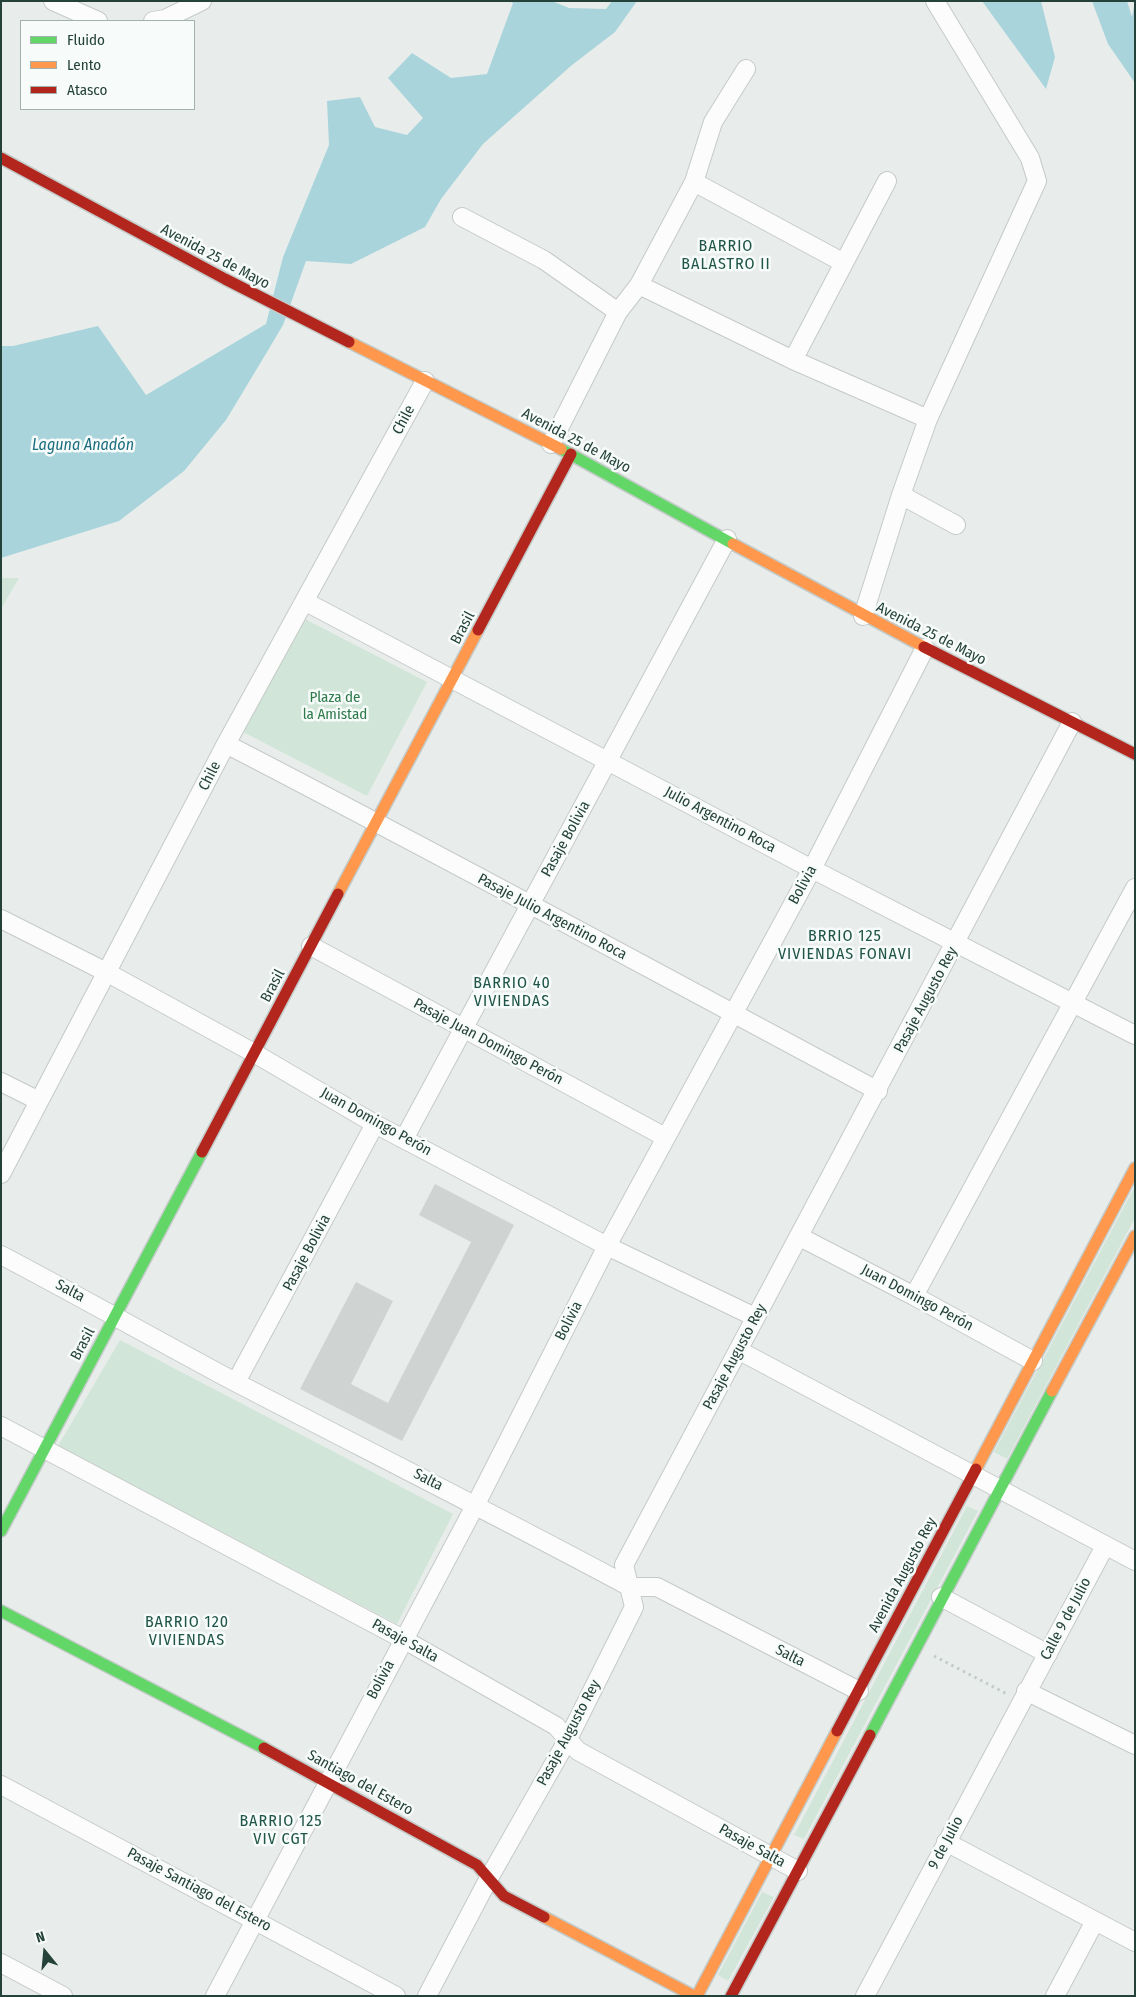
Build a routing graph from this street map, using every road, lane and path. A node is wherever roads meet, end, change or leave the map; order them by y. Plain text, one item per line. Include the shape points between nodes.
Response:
1 (53, 1) edge
2 (202, 1) edge
3 (935, 1) edge
4 (94, 20) edge
5 (159, 20) edge
6 (746, 69) dead end
7 (1, 158) edge
8 (887, 180) dead end
9 (694, 182) junction
10 (462, 217) dead end
11 (844, 263) junction
12 (638, 285) junction
13 (618, 312) junction
14 (793, 360) junction
15 (425, 381) junction
16 (928, 419) junction
17 (551, 444) junction
18 (571, 454) junction
19 (901, 494) junction
20 (956, 525) dead end
21 (727, 539) junction
22 (306, 602) junction
23 (863, 616) junction
24 (925, 648) junction
25 (453, 678) junction
26 (1072, 722) junction
27 (226, 744) junction
28 (1135, 754) edge
29 (609, 761) junction
30 (377, 822) junction
31 (812, 869) junction
32 (1135, 888) edge
33 (529, 906) junction
34 (1, 919) edge
35 (956, 943) junction
36 (311, 946) junction
37 (108, 973) junction
38 (1072, 1002) junction
39 (732, 1013) junction
40 (463, 1030) junction
41 (1135, 1035) edge
42 (254, 1053) junction
43 (1, 1082) edge
44 (878, 1091) junction
45 (39, 1101) junction
46 (375, 1124) junction
47 (665, 1137) junction
48 (404, 1139) junction
49 (1135, 1168) edge
50 (1, 1174) edge
51 (1135, 1236) edge
52 (800, 1237) junction
53 (607, 1246) junction
54 (1, 1255) edge
55 (914, 1296) junction
56 (116, 1315) junction
57 (756, 1317) junction
58 (738, 1350) junction
59 (1033, 1361) junction
60 (236, 1382) junction
61 (1, 1426) edge
62 (45, 1450) junction
63 (972, 1476) junction
64 (999, 1491) junction
65 (476, 1504) junction
66 (1, 1531) edge
67 (1105, 1546) junction
68 (1135, 1561) edge
69 (630, 1587) junction
70 (941, 1597) junction
71 (1, 1611) edge
72 (403, 1639) junction
73 (915, 1646) junction
74 (1048, 1654) junction
75 (859, 1691) junction
76 (1026, 1691) junction
77 (568, 1739) junction
78 (1135, 1745) edge
79 (327, 1781) junction
80 (1, 1785) edge
81 (946, 1842) junction
82 (771, 1856) junction
83 (798, 1871) junction
84 (489, 1878) junction
85 (255, 1919) junction
86 (1095, 1920) junction
87 (1135, 1942) edge
88 (1, 1963) edge
89 (64, 1996) edge
90 (215, 1996) edge
91 (396, 1996) edge
92 (427, 1996) edge
93 (696, 1996) edge
94 (731, 1996) edge
95 (865, 1996) edge
96 (1055, 1996) edge

1 - 4 street
2 - 5 street
3 - 16 street via 1030,158 1037,182
6 - 9 street via 713,122
7 - 15 main road, Avenida 25 de Mayo via 225,280
8 - 11 street
9 - 11 street
9 - 12 street
10 - 13 street via 544,260
11 - 14 street
12 - 13 street
12 - 14 street
13 - 17 street
14 - 16 street
15 - 17 main road, Avenida 25 de Mayo
15 - 22 street, Chile
16 - 19 street
17 - 18 main road, Avenida 25 de Mayo
18 - 21 main road, Avenida 25 de Mayo
18 - 25 main road, Brasil
19 - 20 street
19 - 23 street
21 - 23 main road, Avenida 25 de Mayo
21 - 29 street, Pasaje Bolivia
22 - 25 street, Julio Argentino Roca
22 - 27 street, Chile
23 - 24 main road, Avenida 25 de Mayo
24 - 26 main road, Avenida 25 de Mayo
24 - 31 street, Bolivia
25 - 29 street, Julio Argentino Roca
25 - 30 main road, Brasil
26 - 28 main road, Avenida 25 de Mayo
26 - 35 street, Pasaje Augusto Rey
27 - 30 street, Pasaje Julio Argentino Roca
27 - 37 street, Chile
29 - 31 street, Julio Argentino Roca
29 - 33 street, Pasaje Bolivia
30 - 33 street, Pasaje Julio Argentino Roca
30 - 36 main road, Brasil
31 - 35 street, Julio Argentino Roca
31 - 39 street, Bolivia
32 - 38 street
33 - 39 street, Pasaje Julio Argentino Roca
33 - 40 street, Pasaje Bolivia
34 - 37 street, Juan Domingo Perón
35 - 38 street, Julio Argentino Roca
35 - 44 street, Pasaje Augusto Rey
36 - 40 street, Pasaje Juan Domingo Perón
36 - 42 main road, Brasil
37 - 42 street, Juan Domingo Perón
37 - 45 street, Chile
38 - 41 street, Julio Argentino Roca
38 - 55 street
39 - 44 street, Pasaje Julio Argentino Roca
39 - 47 street, Bolivia
40 - 47 street, Pasaje Juan Domingo Perón
40 - 48 street, Pasaje Bolivia
42 - 46 street, Juan Domingo Perón
42 - 56 main road, Brasil
43 - 45 street
44 - 52 street, Pasaje Augusto Rey
45 - 50 street, Chile
46 - 48 street, Juan Domingo Perón
46 - 60 street, Pasaje Bolivia
47 - 53 street, Bolivia
48 - 53 street, Juan Domingo Perón
49 - 59 main road, Avenida Augusto Rey
51 - 64 main road
52 - 55 street, Juan Domingo Perón
52 - 57 street, Pasaje Augusto Rey
53 - 57 street, Juan Domingo Perón
53 - 65 street, Bolivia
54 - 56 street, Salta
55 - 59 street, Juan Domingo Perón
56 - 60 street, Salta
56 - 62 main road, Brasil
57 - 58 street, Pasaje Augusto Rey
58 - 63 street
58 - 69 street, Pasaje Augusto Rey via 624,1565
59 - 63 main road, Avenida Augusto Rey
60 - 65 street, Salta
61 - 62 street, Pasaje Salta
62 - 66 main road, Brasil
62 - 72 street, Pasaje Salta
63 - 64 street
63 - 75 main road, Avenida Augusto Rey
64 - 67 street
64 - 70 main road
65 - 69 street, Salta
65 - 72 street, Bolivia
67 - 68 street
67 - 74 street, Calle 9 de Julio
69 - 75 street, Salta via 657,1588
69 - 77 street, Pasaje Augusto Rey via 634,1607
70 - 73 main road
70 - 74 street
71 - 79 main road, Santiago del Estero
72 - 77 street, Pasaje Salta via 556,1726
72 - 79 street, Bolivia
73 - 76 path via 1010,1695
73 - 83 main road
74 - 76 street, Calle 9 de Julio
75 - 82 main road, Avenida Augusto Rey
76 - 78 street
76 - 81 street, 9 de Julio
77 - 82 street, Pasaje Salta via 578,1752
77 - 84 street, Pasaje Augusto Rey
79 - 84 main road, Santiago del Estero via 477,1865
79 - 85 street, Bolivia
80 - 85 street, Pasaje Santiago del Estero
81 - 86 street
81 - 95 street, 9 de Julio
82 - 83 street, Pasaje Salta
82 - 93 main road, Avenida Augusto Rey
83 - 94 main road
84 - 92 street, Pasaje Augusto Rey
84 - 93 main road, Santiago del Estero via 504,1896
85 - 90 street, Bolivia
85 - 91 street, Pasaje Santiago del Estero
86 - 87 street
86 - 96 street
88 - 89 street

